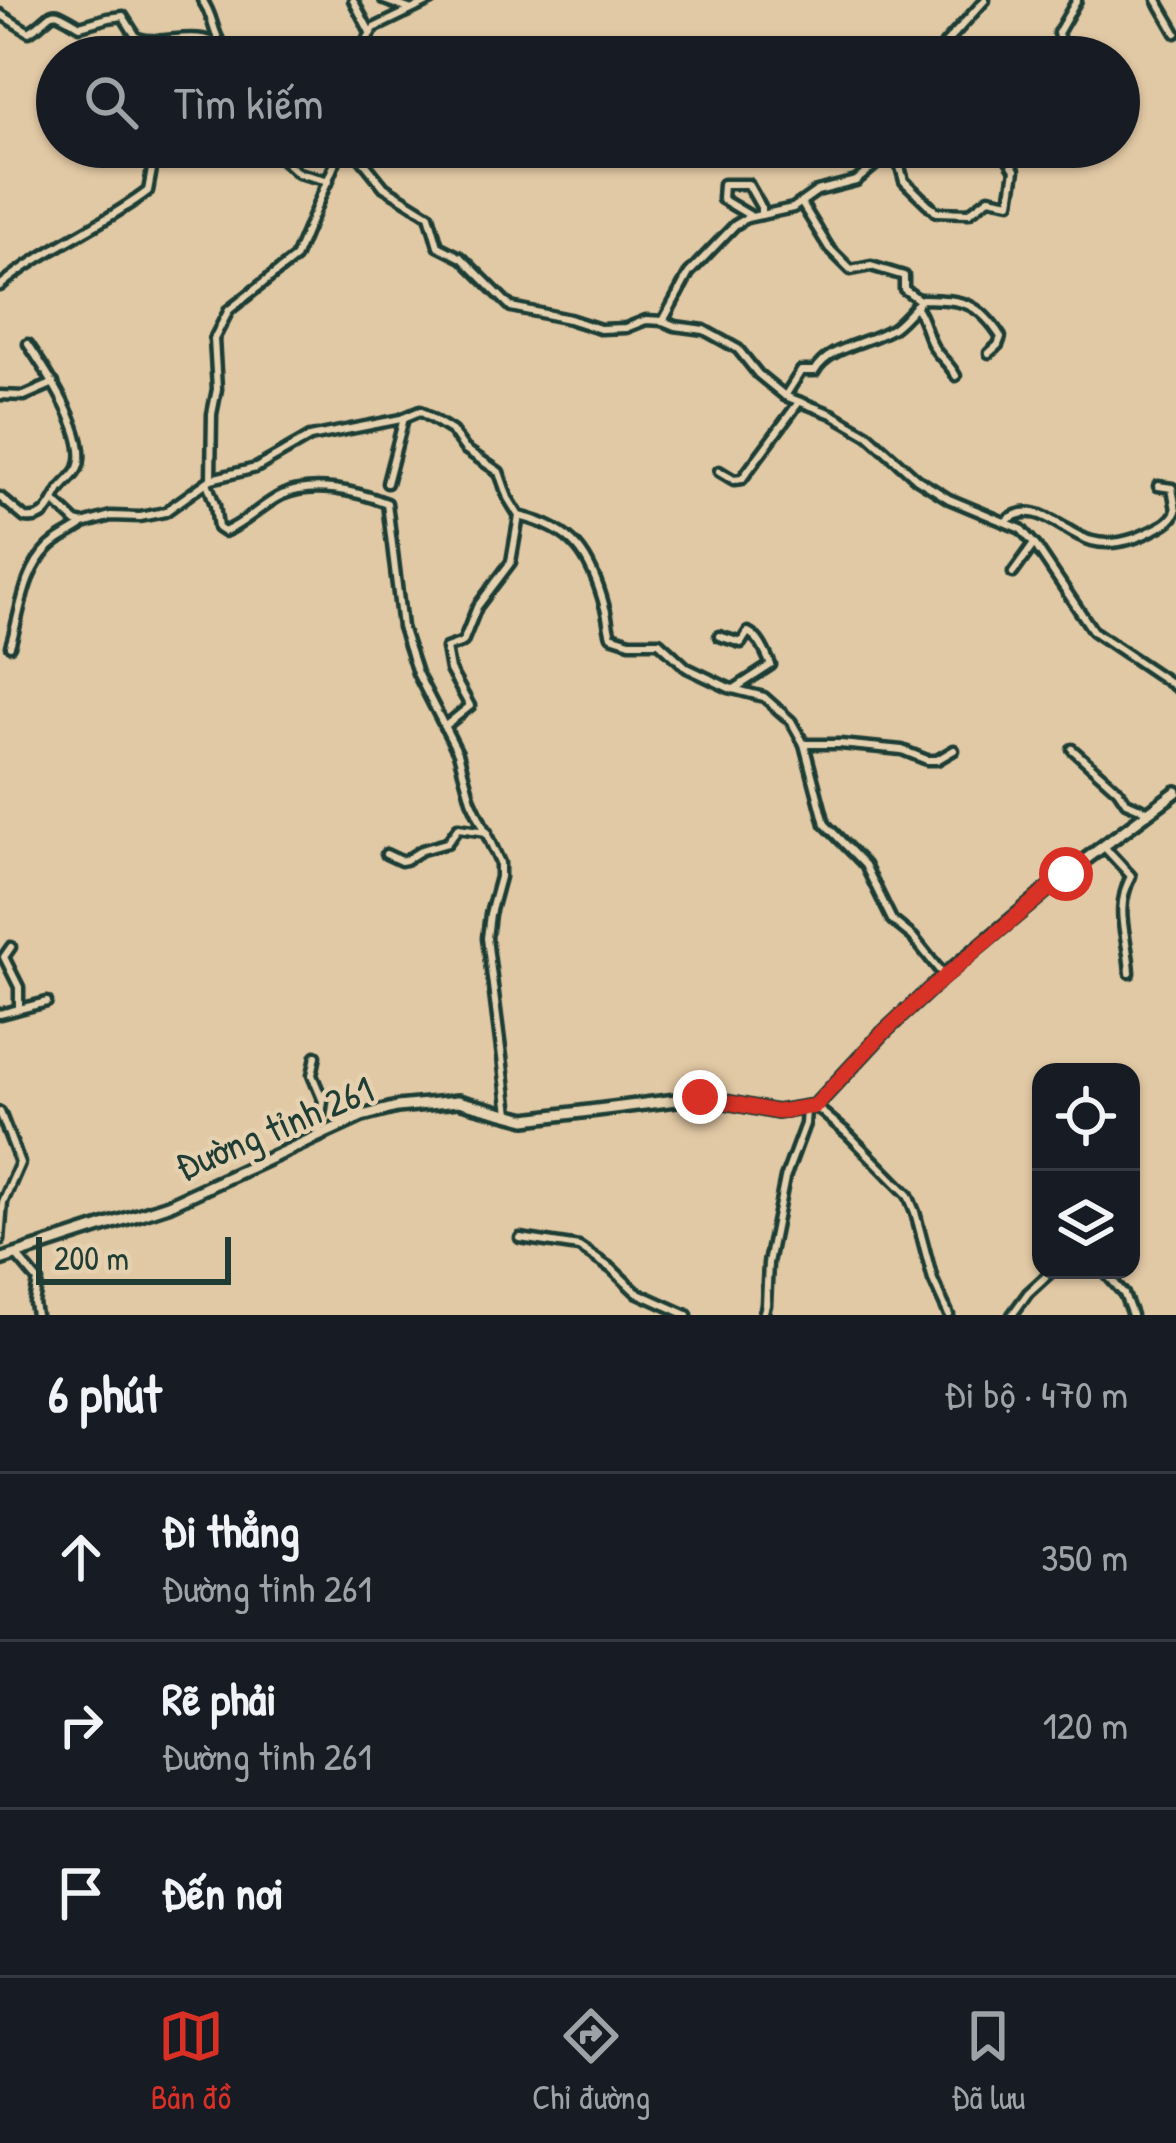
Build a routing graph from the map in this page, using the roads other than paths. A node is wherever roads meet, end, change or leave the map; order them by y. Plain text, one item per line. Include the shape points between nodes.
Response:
1 (202, 0) edge
2 (352, 0) edge
3 (384, 0) edge
4 (432, 0) edge
5 (985, 0) edge
6 (1077, 0) edge
7 (1156, 0) edge
8 (412, 10) junction
9 (0, 14) edge
10 (370, 32) junction
11 (1176, 33) edge
12 (138, 36) edge
13 (216, 36) edge
14 (368, 36) edge
15 (952, 36) edge
16 (1059, 36) edge
17 (152, 168) edge
18 (292, 168) edge
19 (334, 168) edge
20 (369, 168) edge
21 (872, 168) edge
22 (901, 168) edge
23 (1015, 168) edge
24 (329, 181) junction
25 (802, 204) junction
26 (756, 216) junction
27 (0, 286) edge
28 (917, 303) junction
29 (663, 321) junction
30 (28, 344) dead end
31 (989, 353) dead end
32 (956, 376) dead end
33 (54, 383) junction
34 (0, 395) edge
35 (785, 396) junction
36 (799, 402) junction
37 (404, 418) junction
38 (719, 471) dead end
39 (209, 481) junction
40 (387, 482) dead end
41 (1158, 486) dead end
42 (0, 497) edge
43 (55, 502) junction
44 (1176, 511) edge
45 (519, 516) junction
46 (1006, 521) junction
47 (83, 524) junction
48 (1034, 544) junction
49 (1013, 573) dead end
50 (719, 636) dead end
51 (10, 646) dead end
52 (1176, 687) edge
53 (734, 689) junction
54 (445, 727) junction
55 (804, 744) junction
56 (1072, 749) dead end
57 (954, 750) dead end
58 (1176, 792) edge
59 (1148, 812) junction
60 (487, 832) junction
61 (1102, 845) junction
62 (386, 854) dead end
63 (11, 947) dead end
64 (1130, 973) dead end
65 (944, 976) junction
66 (47, 1002) dead end
67 (19, 1009) junction
68 (0, 1014) edge
69 (316, 1056) dead end
70 (811, 1107) junction
71 (0, 1112) edge
72 (509, 1117) junction
73 (318, 1136) junction
74 (520, 1238) dead end
75 (0, 1240) edge
76 (16, 1255) junction
77 (0, 1260) edge
78 (1043, 1279) edge
79 (1111, 1279) edge
80 (36, 1315) edge
81 (687, 1315) edge
82 (763, 1315) edge
83 (950, 1315) edge
84 (1012, 1315) edge
85 (1132, 1315) edge

1 - 13 street
2 - 10 street
3 - 8 street
4 - 8 street
5 - 15 street
6 - 16 street
7 - 11 street
8 - 10 street
9 - 12 street via 29,32 51,14 79,26 123,16
10 - 14 street
17 - 27 street via 148,191
18 - 24 street
19 - 24 street
20 - 29 street via 424,211 438,246 511,307 600,329
21 - 25 street
22 - 23 street via 904,181 943,214 969,213 989,198 1010,202
24 - 39 street via 296,258 225,314 214,339
25 - 26 street
25 - 28 street via 851,270 904,275
26 - 26 street via 761,207 748,184 723,184 722,199
26 - 29 street via 735,225 689,273
28 - 31 street via 970,304 1000,338
28 - 32 street
28 - 35 street via 891,329 801,371
29 - 35 street via 738,349
30 - 33 street
33 - 34 street via 19,397
33 - 43 street via 80,453
35 - 36 street
36 - 38 street via 742,478
36 - 46 street via 868,435 949,499
37 - 39 street via 310,437 256,468
37 - 40 street
37 - 45 street via 418,410 452,431 501,475
39 - 47 street via 165,512
39 - 54 street via 224,532 279,496 312,488 387,503 400,620
41 - 44 street via 1172,488
42 - 43 street via 30,520
43 - 47 street
44 - 46 street via 1143,535 1116,542 1087,540 1034,513
45 - 53 street via 576,543 596,576 611,636 659,642 688,668
45 - 54 street via 511,562 463,642 446,648 470,706
46 - 48 street
47 - 51 street via 38,562
48 - 49 street
48 - 52 street via 1093,631
50 - 53 street via 741,644 750,632 771,665
53 - 55 street via 773,703
54 - 60 street
55 - 57 street via 902,750 927,760
55 - 65 street via 825,824 865,865 892,920
56 - 59 street via 1126,802
58 - 59 main road
59 - 61 main road
60 - 62 street via 460,828 447,843 406,860
60 - 72 street via 500,863 487,938
61 - 64 street via 1132,876 1120,910
61 - 65 main road
63 - 67 street via 4,957 19,987
65 - 70 main road
66 - 67 street
67 - 68 street
69 - 73 street
70 - 72 main road, Đường tỉnh 261 via 777,1112 700,1097
70 - 82 street via 785,1178
70 - 83 street via 908,1195
71 - 75 street via 20,1163 3,1202
72 - 73 main road, Đường tỉnh 261 via 458,1102 410,1104
73 - 76 main road, Đường tỉnh 261 via 168,1205
74 - 81 street via 576,1246 636,1292
76 - 77 main road, Đường tỉnh 261
76 - 80 street via 38,1281
78 - 84 street
79 - 85 street

